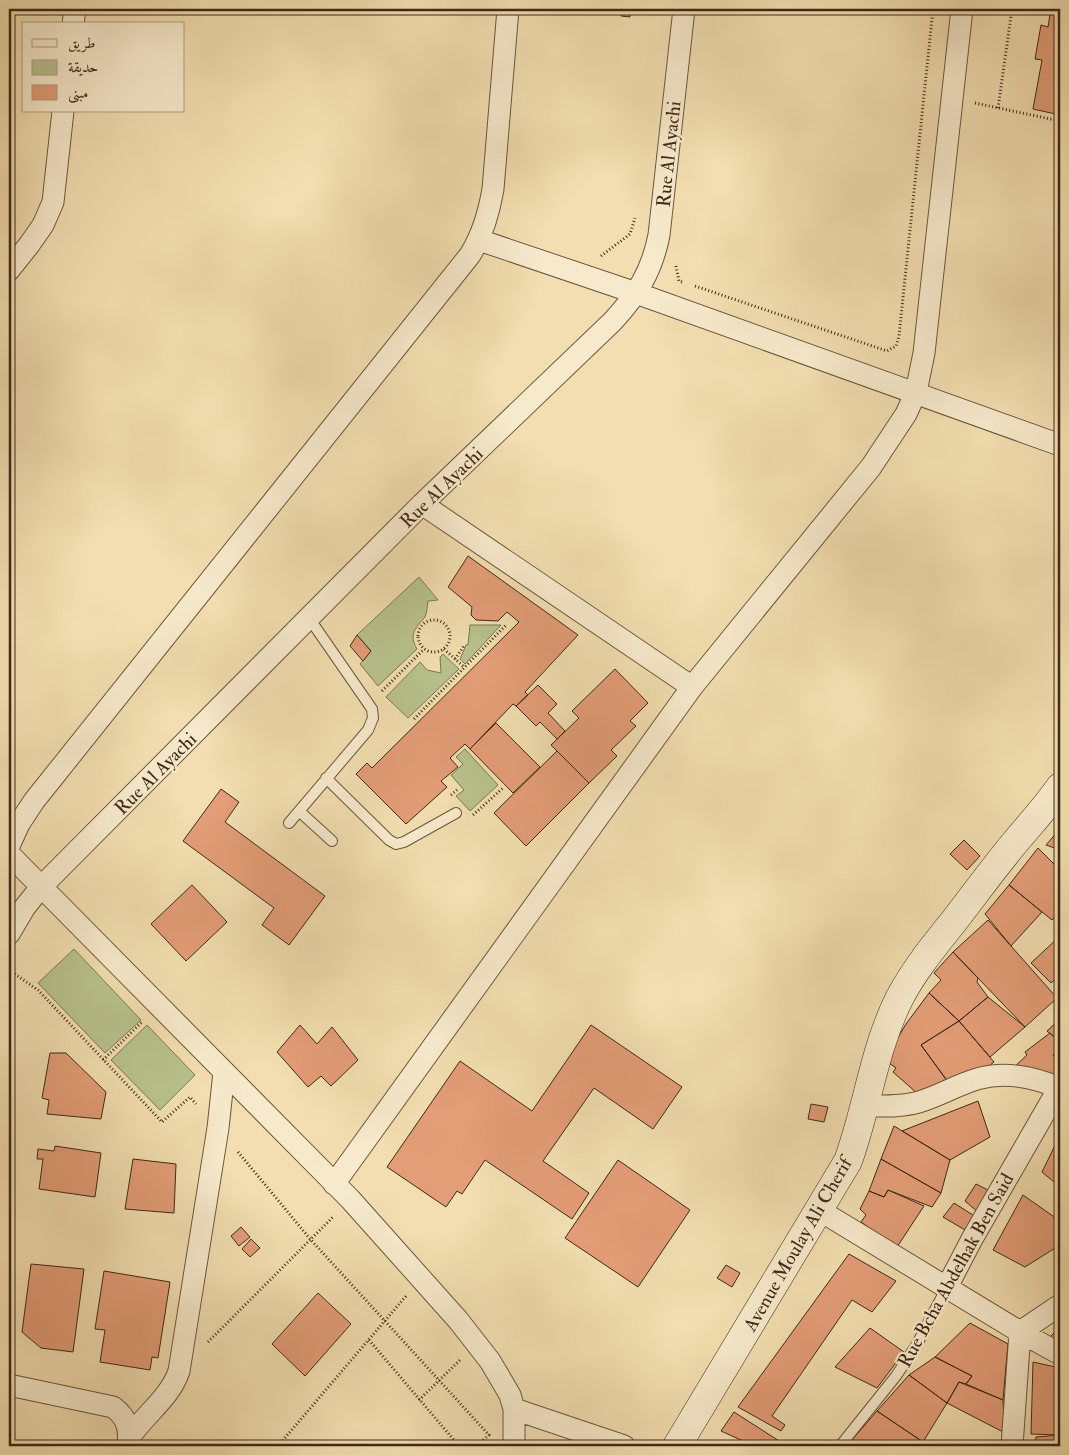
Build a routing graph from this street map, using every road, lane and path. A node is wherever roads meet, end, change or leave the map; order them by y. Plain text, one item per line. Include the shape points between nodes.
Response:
1 (75, 9) edge
2 (508, 9) edge
3 (684, 9) edge
4 (934, 9) edge
5 (962, 9) edge
6 (1012, 9) edge
7 (73, 22) edge
8 (63, 112) edge
9 (1060, 121) edge
10 (636, 210) dead end
11 (479, 240) junction
12 (596, 256) dead end
13 (676, 266) dead end
14 (9, 270) edge
15 (636, 294) junction
16 (916, 392) junction
17 (1060, 445) edge
18 (422, 504) junction
19 (309, 618) junction
20 (507, 624) dead end
21 (464, 646) dead end
22 (424, 649) junction
23 (444, 649) junction
24 (455, 659) junction
25 (464, 668) junction
26 (692, 687) junction
27 (369, 705) junction
28 (414, 719) dead end
29 (326, 778) junction
30 (504, 787) dead end
31 (1060, 787) edge
32 (458, 789) dead end
33 (456, 802) dead end
34 (299, 811) junction
35 (467, 813) dead end
36 (456, 814) dead end
37 (289, 823) dead end
38 (332, 842) dead end
39 (9, 846) edge
40 (9, 854) edge
41 (41, 887) junction
42 (9, 934) edge
43 (9, 970) edge
44 (159, 1006) junction
45 (103, 1060) junction
46 (224, 1072) junction
47 (1060, 1087) edge
48 (865, 1106) junction
49 (218, 1128) junction
50 (334, 1184) junction
51 (350, 1199) junction
52 (819, 1210) junction
53 (311, 1240) junction
54 (421, 1278) junction
55 (948, 1287) junction
56 (1060, 1305) edge
57 (386, 1320) junction
58 (1020, 1332) junction
59 (369, 1340) junction
60 (477, 1344) junction
61 (1060, 1354) edge
62 (180, 1371) junction
63 (440, 1380) junction
64 (9, 1385) edge
65 (419, 1400) junction
66 (514, 1409) junction
67 (129, 1442) edge
68 (278, 1446) edge
69 (459, 1446) edge
70 (476, 1446) edge
71 (514, 1446) edge
72 (624, 1446) edge
73 (677, 1446) edge
74 (840, 1446) edge
75 (1012, 1446) edge

1 - 7 street
2 - 11 street via 493,189 488,217
3 - 15 street, Rue Al Ayachi via 659,235 651,266
4 - 13 path via 896,346 887,351 679,281
5 - 16 street via 924,353
6 - 9 path via 998,108
8 - 14 street via 53,202 43,225
10 - 12 path via 630,234 602,256
11 - 15 street
11 - 39 street via 458,272 34,801 18,824
15 - 16 street
15 - 18 street, Rue Al Ayachi via 613,322
16 - 17 street
16 - 26 street via 906,414 872,467
18 - 19 street, Rue Al Ayachi
18 - 26 street
19 - 27 lane
19 - 41 street, Rue Al Ayachi
20 - 25 path
21 - 24 path
22 - 23 path via 430,652
22 - 23 path via 417,636 419,629 423,623 438,620 449,628 449,643
22 - 27 path
23 - 24 path
24 - 25 path
25 - 28 path
26 - 50 street
27 - 29 lane via 373,713 371,726
29 - 34 lane
29 - 36 lane via 396,844
30 - 35 path via 471,818
31 - 48 street, Avenue Moulay Ali Cherif via 920,963 884,1031
32 - 33 path via 450,795
34 - 37 lane
34 - 38 lane
40 - 41 street
41 - 42 street, Rue Al Ayachi
41 - 44 street
43 - 45 path via 38,990
44 - 45 path
44 - 46 street
45 - 49 path via 162,1122 190,1097
46 - 49 street
46 - 50 street
47 - 48 street via 1019,1076 997,1075 977,1079 919,1102
47 - 55 street, Rue Bcha Abdelhak Ben Said via 972,1239
48 - 52 street, Avenue Moulay Ali Cherif via 848,1161
49 - 53 path
49 - 62 street
50 - 51 street
51 - 53 path
51 - 54 street
52 - 55 street
52 - 73 street, Avenue Moulay Ali Cherif
53 - 57 path
53 - 62 path
54 - 57 path
54 - 60 street
55 - 58 street
55 - 74 lane, Rue Bcha Abdelhak Ben Said via 896,1376
56 - 58 street
57 - 59 path
57 - 63 path
58 - 61 street
58 - 75 street
59 - 65 path
59 - 68 path
60 - 63 path
60 - 66 street via 504,1383
62 - 67 street via 171,1390 146,1415
63 - 65 path
63 - 70 path via 489,1435
64 - 67 street via 113,1406 126,1419
65 - 69 path
66 - 71 street
66 - 72 street

